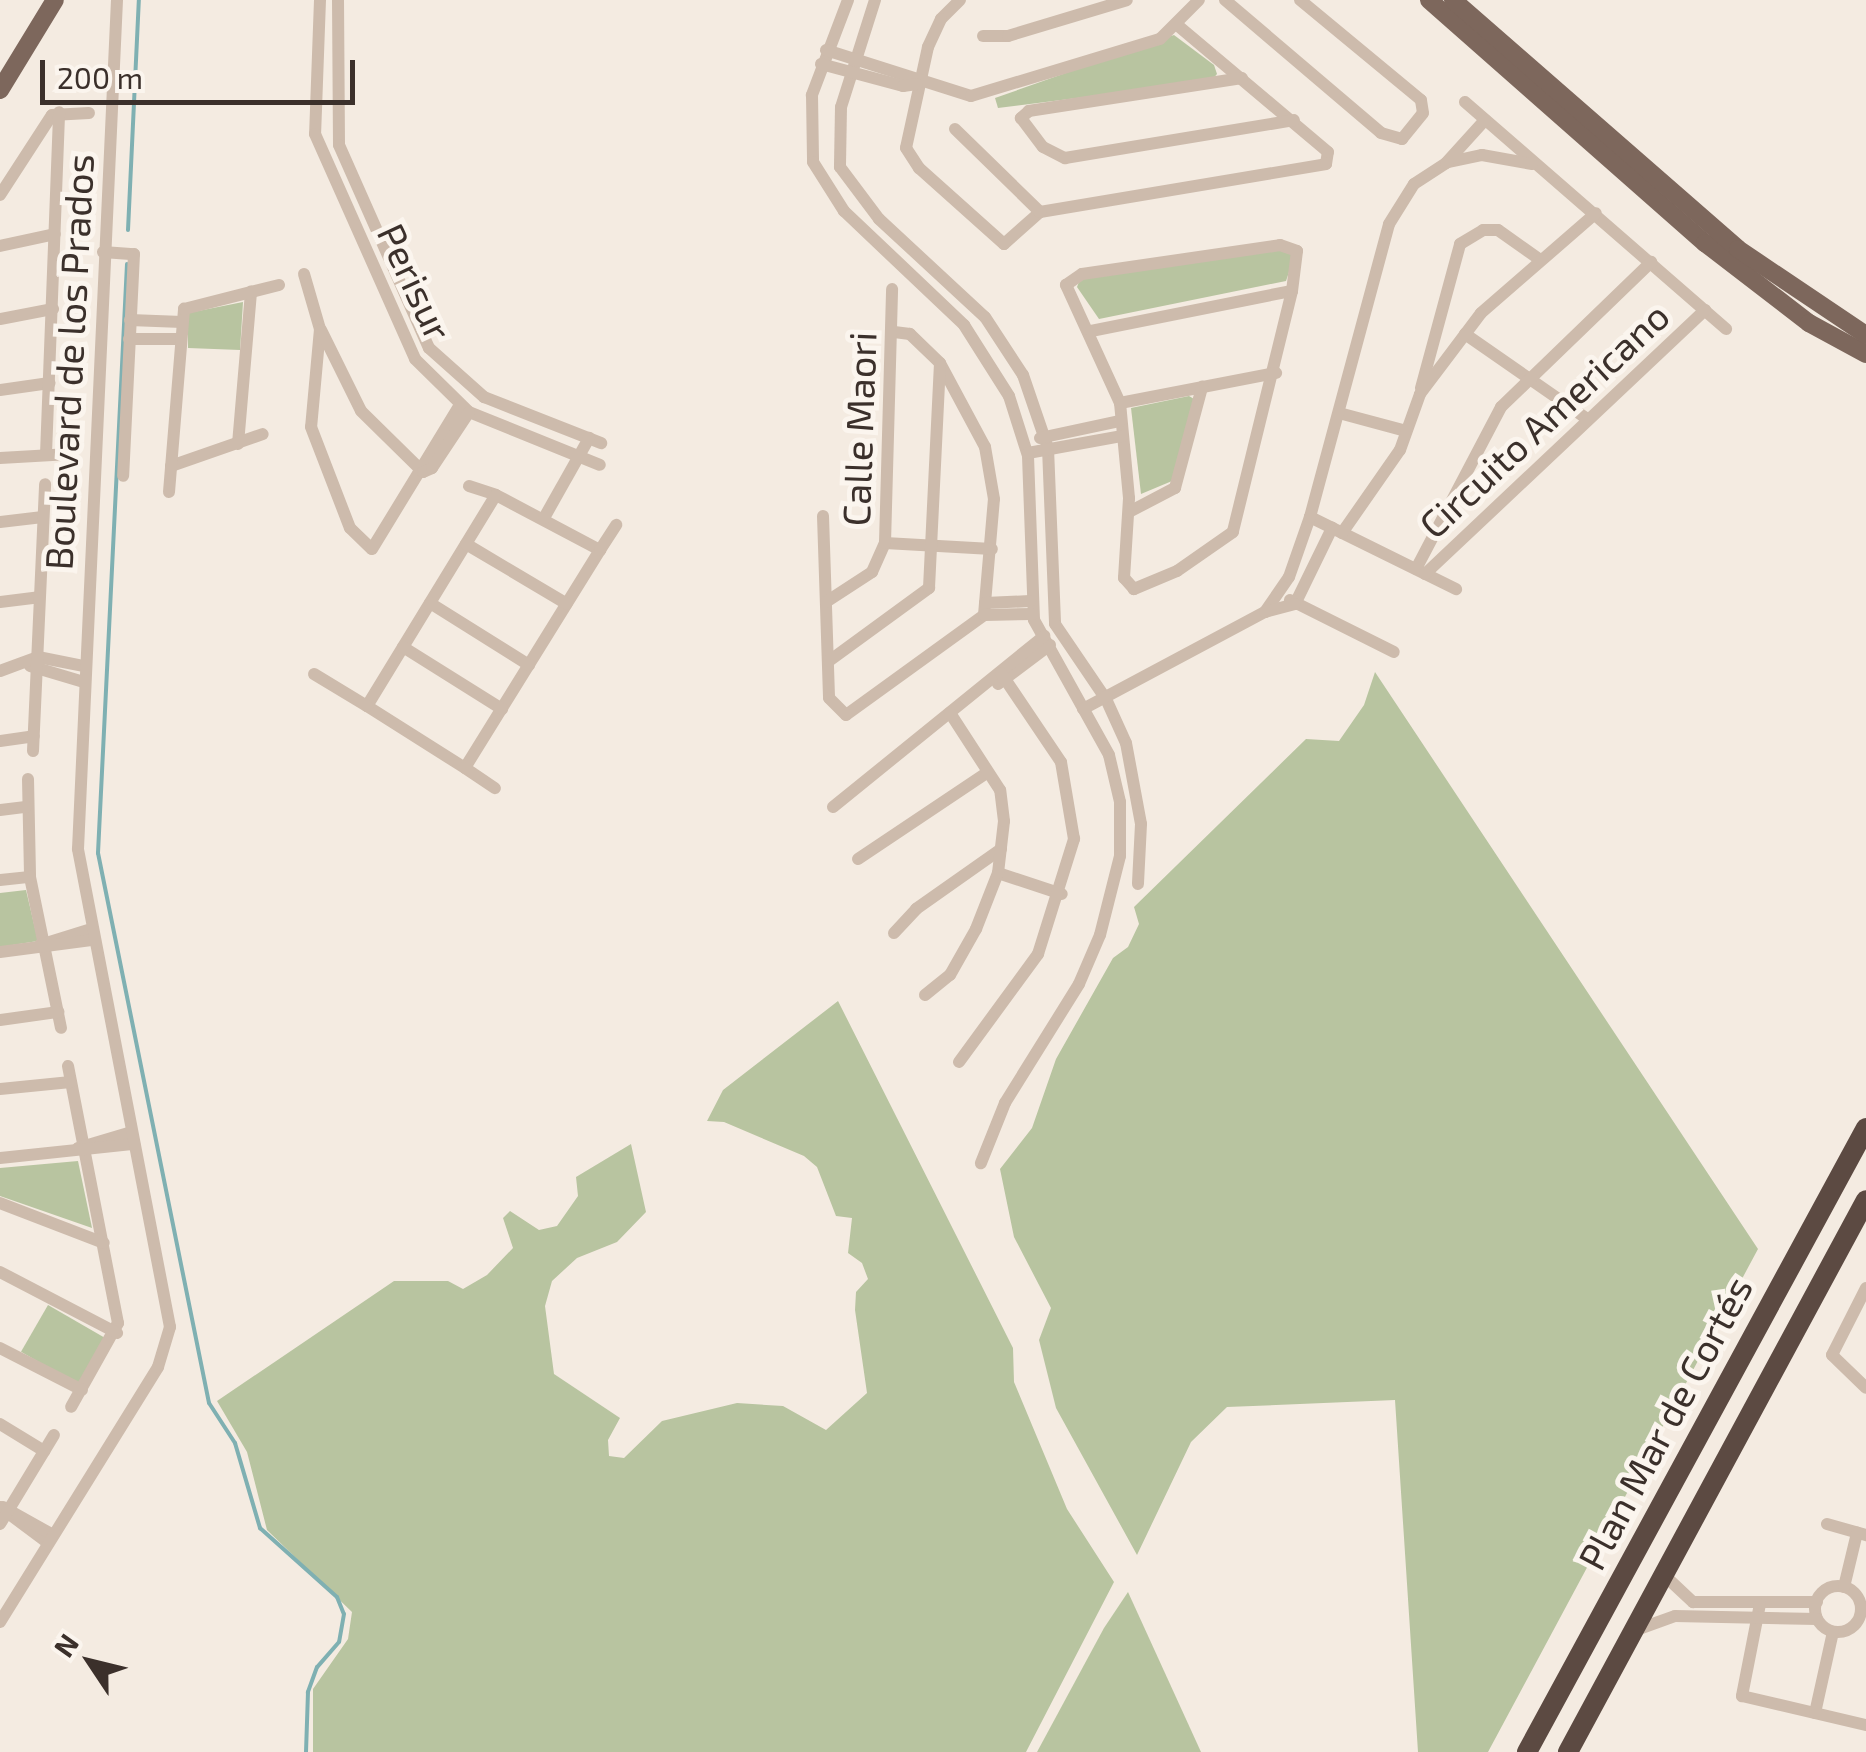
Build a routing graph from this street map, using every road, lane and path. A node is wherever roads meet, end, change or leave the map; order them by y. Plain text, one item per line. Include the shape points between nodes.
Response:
1 (55, 0) edge
2 (117, 0) edge
3 (320, 0) edge
4 (338, 0) edge
5 (848, 0) edge
6 (875, 0) edge
7 (960, 0) edge
8 (1127, 0) edge
9 (1200, 0) edge
10 (1224, 0) edge
11 (1300, 0) edge
12 (1429, 0) edge
13 (1454, 0) edge
14 (1178, 26) junction
15 (982, 36) dead end
16 (336, 48) junction
17 (318, 49) junction
18 (823, 57) junction
19 (855, 58) junction
20 (850, 73) junction
21 (887, 75) junction
22 (1242, 78) junction
23 (917, 84) junction
24 (0, 90) edge
25 (1465, 102) dead end
26 (59, 112) junction
27 (89, 113) dead end
28 (1294, 120) junction
29 (1485, 120) junction
30 (954, 129) dead end
31 (343, 155) junction
32 (327, 163) junction
33 (1446, 163) junction
34 (1535, 164) junction
35 (840, 167) junction
36 (6, 174) edge
37 (819, 177) junction
38 (0, 194) edge
39 (1040, 212) junction
40 (1596, 213) junction
41 (55, 234) junction
42 (0, 246) edge
43 (104, 252) junction
44 (1539, 258) junction
45 (1651, 262) junction
46 (304, 274) dead end
47 (279, 284) dead end
48 (892, 289) dead end
49 (1292, 290) junction
50 (251, 292) junction
51 (52, 310) junction
52 (1705, 310) junction
53 (0, 320) edge
54 (130, 320) junction
55 (182, 322) junction
56 (320, 329) junction
57 (1726, 329) dead end
58 (1090, 330) junction
59 (894, 332) junction
60 (1464, 334) junction
61 (1866, 335) edge
62 (179, 339) junction
63 (130, 340) junction
64 (1866, 354) edge
65 (940, 363) junction
66 (1276, 374) junction
67 (1526, 378) junction
68 (50, 383) junction
69 (1202, 387) junction
70 (0, 390) edge
71 (1420, 394) junction
72 (1120, 403) junction
73 (464, 408) junction
74 (1339, 413) junction
75 (1586, 418) junction
76 (1120, 421) junction
77 (1406, 431) junction
78 (263, 434) dead end
79 (1122, 436) junction
80 (1047, 443) junction
81 (238, 444) junction
82 (1027, 447) junction
83 (46, 454) junction
84 (70, 454) dead end
85 (581, 455) junction
86 (0, 458) edge
87 (600, 465) dead end
88 (171, 466) junction
89 (422, 472) junction
90 (124, 476) dead end
91 (45, 484) dead end
92 (469, 486) dead end
93 (169, 492) dead end
94 (496, 495) junction
95 (1129, 512) junction
96 (823, 516) dead end
97 (43, 517) junction
98 (1310, 517) junction
99 (544, 518) junction
100 (0, 522) edge
101 (616, 525) dead end
102 (1337, 530) junction
103 (886, 543) junction
104 (466, 544) junction
105 (933, 546) junction
106 (992, 549) junction
107 (600, 550) junction
108 (1421, 572) junction
109 (1456, 589) dead end
110 (1280, 592) junction
111 (39, 597) junction
112 (0, 602) edge
113 (826, 602) junction
114 (430, 604) junction
115 (567, 604) junction
116 (1295, 604) junction
117 (1031, 608) junction
118 (985, 609) junction
119 (1265, 612) junction
120 (1057, 630) junction
121 (1043, 644) junction
122 (403, 648) junction
123 (1394, 652) dead end
124 (829, 661) junction
125 (34, 664) junction
126 (529, 665) junction
127 (84, 666) junction
128 (0, 671) edge
129 (314, 674) dead end
130 (1003, 677) junction
131 (84, 682) junction
132 (1106, 699) junction
133 (367, 706) junction
134 (502, 710) junction
135 (1083, 710) junction
136 (950, 712) junction
137 (0, 741) edge
138 (466, 768) junction
139 (988, 772) junction
140 (28, 779) dead end
141 (494, 788) dead end
142 (26, 807) junction
143 (833, 808) dead end
144 (0, 810) edge
145 (1001, 849) junction
146 (858, 860) dead end
147 (998, 874) junction
148 (30, 877) junction
149 (0, 880) edge
150 (1138, 884) dead end
151 (1062, 894) junction
152 (894, 934) dead end
153 (92, 935) junction
154 (42, 945) junction
155 (0, 952) edge
156 (926, 995) dead end
157 (58, 1012) junction
158 (0, 1020) edge
159 (61, 1028) dead end
160 (959, 1062) dead end
161 (68, 1066) dead end
162 (71, 1082) junction
163 (0, 1089) edge
164 (1866, 1128) edge
165 (133, 1138) junction
166 (82, 1148) junction
167 (0, 1158) edge
168 (980, 1163) dead end
169 (1866, 1200) edge
170 (0, 1202) edge
171 (104, 1243) junction
172 (0, 1272) edge
173 (1866, 1288) edge
174 (117, 1333) junction
175 (0, 1348) edge
176 (1866, 1388) edge
177 (82, 1390) junction
178 (71, 1406) dead end
179 (0, 1424) edge
180 (54, 1434) dead end
181 (44, 1451) junction
182 (3, 1512) edge
183 (1826, 1524) dead end
184 (1861, 1534) edge
185 (50, 1539) junction
186 (1664, 1574) junction
187 (1844, 1587) junction
188 (1816, 1602) junction
189 (1691, 1609) junction
190 (1759, 1611) junction
191 (1817, 1618) junction
192 (0, 1622) edge
193 (1634, 1630) junction
194 (1832, 1632) junction
195 (1814, 1713) junction
196 (1866, 1725) edge
197 (1528, 1752) edge
198 (1568, 1752) edge

1 - 24 main road
2 - 43 street, Boulevard de los Prados
3 - 17 street, Perisur
4 - 16 street, Perisur
5 - 18 street
6 - 19 street
7 - 23 street via 941,19
8 - 15 street via 1008,36
9 - 14 street
10 - 11 street via 1382,134 1402,139 1423,113 1422,100
12 - 64 main road via 1705,243 1810,322
13 - 61 main road via 1738,249
14 - 22 street
14 - 23 street via 1137,48 971,96
16 - 17 street
16 - 31 street, Perisur via 336,134
17 - 32 street, Perisur via 314,124
18 - 19 street
18 - 20 street
18 - 37 street via 808,120
19 - 20 street
19 - 21 street
20 - 21 street
20 - 35 street via 837,133
21 - 23 street
22 - 28 street
22 - 28 street via 1023,114 1022,122 1042,147 1073,157
23 - 39 street via 905,140 918,168 1004,244
25 - 29 street, Circuito Americano
26 - 27 street
26 - 36 street
26 - 41 street
28 - 39 street via 1328,152 1328,161
29 - 33 street
29 - 34 street, Circuito Americano
30 - 39 street
31 - 32 street
31 - 85 street, Perisur via 440,363 484,397 595,440
32 - 73 street, Perisur via 415,359
33 - 34 street, Circuito Americano via 1482,155
33 - 74 street via 1414,184 1389,224
34 - 40 street, Circuito Americano
35 - 37 street
35 - 80 street via 879,219 985,317 1022,375
36 - 38 street
37 - 82 street via 867,236 964,325 999,376
40 - 44 street
40 - 45 street, Circuito Americano
41 - 42 street
41 - 51 street
43 - 54 street, Boulevard de los Prados via 134,254
43 - 127 street, Boulevard de los Prados
44 - 60 street
44 - 71 street via 1498,230 1483,230 1460,244
45 - 52 street, Circuito Americano
45 - 67 street
46 - 56 street
47 - 50 street
48 - 59 street, Calle Maori
49 - 58 street
49 - 58 street via 1298,255 1290,245 1082,274 1065,292
49 - 66 street
50 - 55 street via 187,307
50 - 81 street via 244,436
51 - 53 street
51 - 68 street
52 - 57 street, Circuito Americano
52 - 75 street, Circuito Americano
54 - 55 street
54 - 63 street, Boulevard de los Prados
55 - 62 street
56 - 89 street via 361,411
56 - 89 street via 310,427 356,537 376,549
58 - 72 street
59 - 65 street via 910,334
59 - 103 street, Calle Maori
60 - 67 street
60 - 71 street
62 - 63 street
62 - 88 street
63 - 90 street, Boulevard de los Prados
65 - 105 street
65 - 106 street via 984,447 994,499
66 - 69 street
66 - 95 street via 1227,540 1134,589 1124,578
67 - 75 street
67 - 108 street via 1501,408
68 - 70 street
68 - 83 street
69 - 72 street
69 - 95 street via 1175,488
71 - 77 street
72 - 76 street
73 - 85 street, Perisur
73 - 89 street
74 - 77 street
74 - 98 street
75 - 108 street, Circuito Americano
76 - 79 street
76 - 80 street
77 - 102 street via 1379,485
78 - 81 street
79 - 80 street
79 - 95 street
80 - 82 street
80 - 120 street
81 - 88 street
82 - 117 street
83 - 84 street
83 - 86 street
85 - 87 street, Perisur
85 - 99 street
88 - 93 street
91 - 97 street
92 - 94 street
94 - 99 street
94 - 104 street
96 - 113 street
97 - 100 street
97 - 111 street
98 - 102 street, Circuito Americano
98 - 110 street
99 - 107 street
101 - 107 street
102 - 108 street, Circuito Americano
102 - 116 street
103 - 105 street
103 - 113 street, Calle Maori via 872,572
104 - 114 street
104 - 115 street
105 - 106 street
105 - 124 street via 932,579 919,599
106 - 118 street
107 - 115 street
108 - 109 street, Circuito Americano
110 - 116 street
110 - 119 street
111 - 112 street
111 - 125 street
113 - 124 street
114 - 122 street
114 - 126 street
115 - 126 street
116 - 119 street
116 - 123 street
117 - 118 street
117 - 121 street
118 - 124 street via 859,710 840,714 829,698
119 - 132 street
120 - 121 street
120 - 132 street
121 - 130 street
121 - 135 street
122 - 133 street
122 - 134 street
125 - 127 street
125 - 128 street
125 - 131 street
125 - 137 street via 33,743
126 - 134 street
127 - 131 street, Boulevard de los Prados
129 - 133 street
130 - 136 street
130 - 151 street via 1046,735 1070,787 1074,840
131 - 153 street, Boulevard de los Prados via 78,848
132 - 135 street
132 - 150 street via 1139,797
133 - 138 street
134 - 138 street
135 - 168 street via 1110,755 1120,802 1114,891 1079,984 1005,1103
136 - 139 street
136 - 143 street
138 - 141 street
139 - 145 street via 1004,807
139 - 146 street
140 - 142 street
142 - 144 street
142 - 148 street
145 - 147 street
145 - 152 street via 916,909
147 - 151 street
147 - 156 street via 966,950 950,976
148 - 149 street
148 - 154 street
151 - 160 street via 1020,985
153 - 154 street
153 - 165 street, Boulevard de los Prados
154 - 155 street
154 - 157 street
157 - 158 street
157 - 159 street
161 - 162 street
162 - 163 street
162 - 166 street
164 - 197 highway, Plan Mar de Cortés
165 - 166 street
165 - 185 street, Boulevard de los Prados via 170,1327 158,1367
166 - 167 street
166 - 171 street
169 - 186 highway, Plan Mar de Cortés
170 - 171 street
171 - 174 street
172 - 174 street
173 - 176 street via 1834,1360
174 - 177 street
175 - 177 street
177 - 178 street
179 - 181 street
180 - 181 street
181 - 182 street
182 - 185 street
183 - 184 street
184 - 187 street
185 - 192 street
186 - 189 street
186 - 193 highway, Plan Mar de Cortés
187 - 188 street via 1831,1588
187 - 194 street via 1857,1596 1859,1619 1848,1630
188 - 190 street
188 - 191 street
189 - 190 street
189 - 193 street
190 - 191 street
190 - 195 street via 1742,1696
191 - 194 street
193 - 198 highway, Plan Mar de Cortés
194 - 195 street
195 - 196 street

